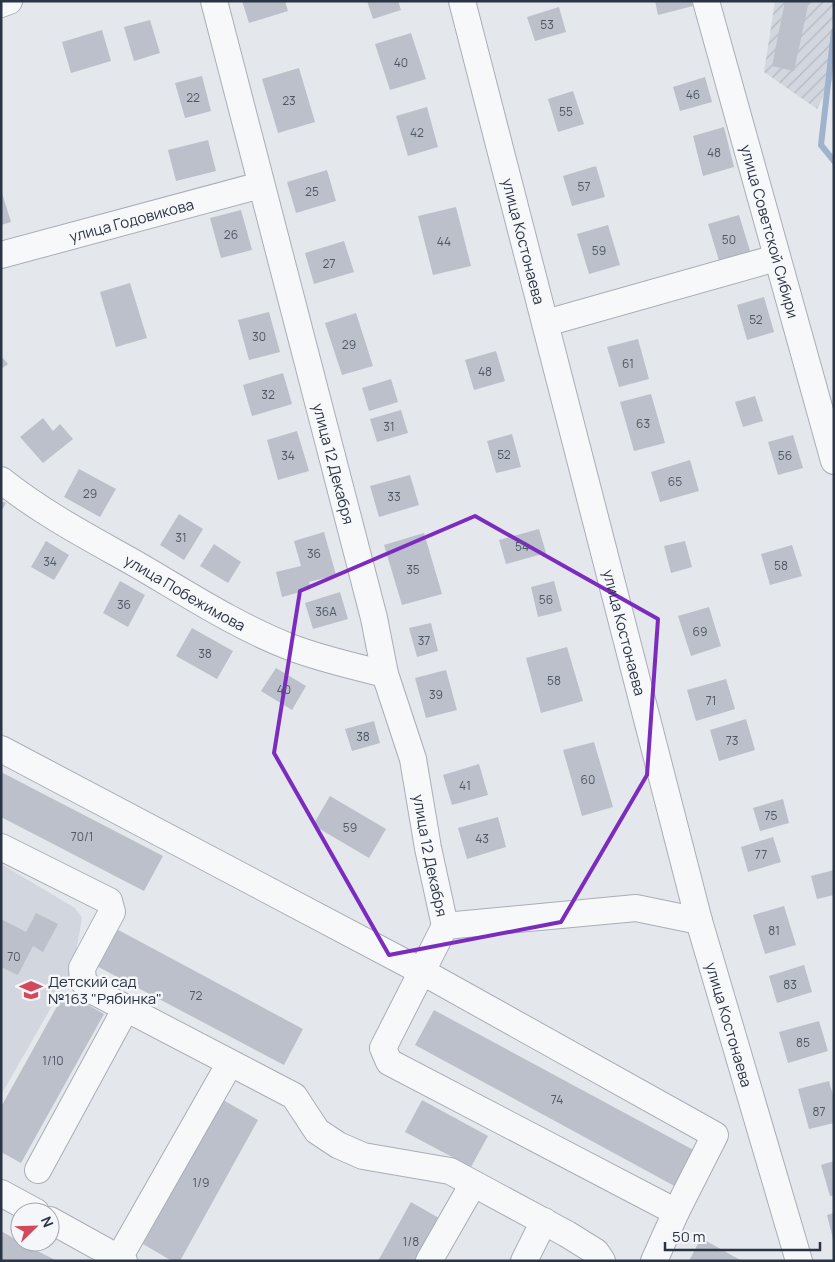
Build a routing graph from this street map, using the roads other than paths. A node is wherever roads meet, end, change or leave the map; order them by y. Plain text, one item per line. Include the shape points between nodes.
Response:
1 (9, 1) edge
2 (214, 1) edge
3 (462, 1) edge
4 (706, 1) edge
5 (1, 3) edge
6 (261, 185) junction
7 (1, 255) edge
8 (776, 258) junction
9 (546, 323) junction
10 (834, 461) edge
11 (1, 480) edge
12 (385, 674) junction
13 (1, 749) edge
14 (1, 847) edge
15 (699, 920) junction
16 (445, 926) junction
17 (421, 971) junction
18 (126, 1008) junction
19 (230, 1063) junction
20 (38, 1170) dead end
21 (473, 1184) junction
22 (1, 1193) edge
23 (18, 1202) edge
24 (676, 1212) junction
25 (544, 1221) junction
26 (60, 1225) edge
27 (122, 1259) edge
28 (429, 1261) edge
29 (524, 1261) edge
30 (602, 1261) edge
31 (654, 1261) edge
32 (799, 1261) edge

1 - 5 street
2 - 6 street, улица 12 Декабря
3 - 9 street, улица Костонаева
4 - 8 street, улица Советской Сибири
6 - 7 street, улица Годовикова
6 - 12 street, улица 12 Декабря via 374,618
8 - 9 street
8 - 10 street, улица Советской Сибири
9 - 15 street, улица Костонаева
11 - 12 street, улица Побежимова via 74,529 241,623 289,647
12 - 16 street, улица 12 Декабря via 413,759
13 - 17 street
14 - 18 street via 109,901 112,912 82,968 83,981 93,991
15 - 16 street via 636,908
15 - 32 street, улица Костонаева
16 - 17 street
17 - 24 street via 715,1135
17 - 24 street via 383,1048 389,1062
18 - 19 street
18 - 20 street
19 - 21 street via 294,1096 317,1131 338,1145 363,1156 450,1171
19 - 27 street
21 - 25 street
21 - 28 street
22 - 23 street
24 - 31 street
25 - 29 street
25 - 30 street via 596,1252
26 - 27 street

